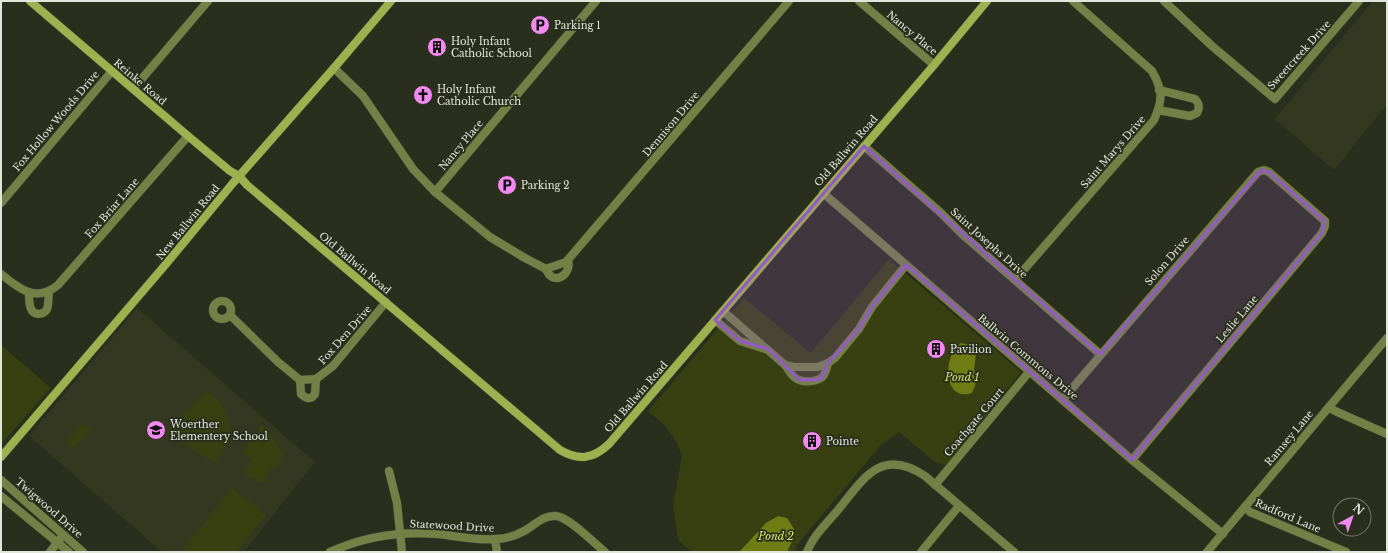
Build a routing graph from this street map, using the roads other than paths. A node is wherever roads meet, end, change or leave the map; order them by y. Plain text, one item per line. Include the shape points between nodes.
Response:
1 (30, 1) edge
2 (208, 1) edge
3 (391, 1) edge
4 (596, 1) edge
5 (789, 1) edge
6 (859, 1) edge
7 (987, 1) edge
8 (1073, 1) edge
9 (1164, 1) edge
10 (1359, 1) edge
11 (934, 64) junction
12 (334, 68) junction
13 (112, 71) junction
14 (134, 88) junction
15 (1159, 90) junction
16 (1158, 110) junction
17 (188, 136) junction
18 (864, 146) junction
19 (238, 176) junction
20 (436, 192) junction
21 (823, 193) junction
22 (1294, 194) joint
23 (1, 203) edge
24 (568, 260) junction
25 (906, 265) junction
26 (546, 269) junction
27 (1, 274) edge
28 (1015, 280) junction
29 (49, 292) junction
30 (29, 293) junction
31 (386, 302) junction
32 (723, 311) junction
33 (230, 315) dead end
34 (715, 320) junction
35 (1387, 338) edge
36 (768, 349) junction
37 (1100, 354) junction
38 (828, 363) junction
39 (785, 364) junction
40 (1029, 372) junction
41 (316, 379) junction
42 (300, 380) junction
43 (1063, 399) junction
44 (1329, 406) junction
45 (1387, 434) edge
46 (1, 457) edge
47 (1132, 460) junction
48 (389, 471) dead end
49 (1, 480) edge
50 (935, 485) junction
51 (1, 496) edge
52 (960, 506) junction
53 (1245, 507) junction
54 (399, 534) junction
55 (1223, 534) junction
56 (64, 535) junction
57 (495, 540) junction
58 (57, 542) junction
59 (50, 552) edge
60 (69, 552) edge
61 (84, 552) edge
62 (330, 552) edge
63 (402, 552) edge
64 (497, 552) edge
65 (605, 552) edge
66 (807, 552) edge
67 (921, 552) edge
68 (1014, 552) edge
69 (1207, 552) edge
70 (1346, 552) edge

1 - 13 street, Reinke Road
2 - 14 street
3 - 12 street, New Ballwin Road
4 - 20 street, Nancy Place
5 - 24 street, Dennison Drive
6 - 11 street, Nancy Place
7 - 11 street, Old Ballwin Road
8 - 15 street, Saint Marys Drive via 1152,71 1159,84
9 - 10 street, Sweetcreek Drive via 1275,99
11 - 18 street, Old Ballwin Road
12 - 19 street, New Ballwin Road
12 - 20 street, Dennison Drive via 363,96 413,169
13 - 14 street, Reinke Road
13 - 23 street, Fox Hollow Woods Drive
14 - 17 street, Reinke Road
15 - 16 street, Saint Marys Drive via 1161,100
15 - 16 street via 1195,99 1199,107 1197,113 1190,116
16 - 28 street, Saint Marys Drive via 1154,120
17 - 19 street, Reinke Road
17 - 29 street, Fox Briar Lane via 58,285
18 - 21 street, Old Ballwin Road
18 - 28 street, Saint Josephs Drive
19 - 31 street, Old Ballwin Road
19 - 46 street, New Ballwin Road
20 - 26 street, Dennison Drive via 490,237
21 - 25 street, Ballwin Commons Drive
21 - 32 street, Old Ballwin Road
22 - 37 street, Solon Drive via 1269,172 1258,172
22 - 47 street, Leslie Lane via 1325,221 1322,233
24 - 26 street, Dennison Drive via 562,265
24 - 26 street, Dennison Drive via 567,272 558,278 550,276
25 - 38 street via 872,307 860,329
25 - 40 street, Ballwin Commons Drive
27 - 30 street
28 - 37 street, Saint Josephs Drive
29 - 30 street
29 - 30 street via 48,307 45,312 39,314 31,309
31 - 34 street, Old Ballwin Road via 560,450 578,457 588,457 609,444
31 - 41 street, Fox Den Drive via 333,366
32 - 34 street, Old Ballwin Road
32 - 36 street
33 - 42 street
34 - 36 street via 740,341
35 - 44 street, Ramsey Lane
36 - 39 street
37 - 43 street, Solon Drive
38 - 39 street via 818,367 794,367
38 - 39 street via 823,376 810,381 798,380
40 - 43 street, Ballwin Commons Drive
40 - 50 street, Coachgate Court
41 - 42 street, Fox Den Drive
41 - 42 street, Fox Den Drive via 315,394 312,398 301,394
43 - 47 street, Ballwin Commons Drive
44 - 45 street
44 - 53 street, Ramsey Lane
47 - 55 street, Ballwin Commons Drive
48 - 54 street via 397,503
49 - 56 street, Twigwood Drive
50 - 52 street
50 - 66 street via 910,467 902,465 874,470 864,478 819,532
51 - 58 street, Twigwood Drive
52 - 67 street
52 - 68 street
53 - 55 street, Ramsey Lane
53 - 70 street, Radford Lane via 1250,512
54 - 57 street, Statewood Drive via 436,534
54 - 62 street, Statewood Drive via 354,542
54 - 63 street
55 - 69 street, Ramsey Lane
56 - 58 street
56 - 61 street, Twigwood Drive
57 - 64 street
57 - 65 street, Statewood Drive via 519,533 547,517 558,516 564,518
58 - 59 street
58 - 60 street, Twigwood Drive

